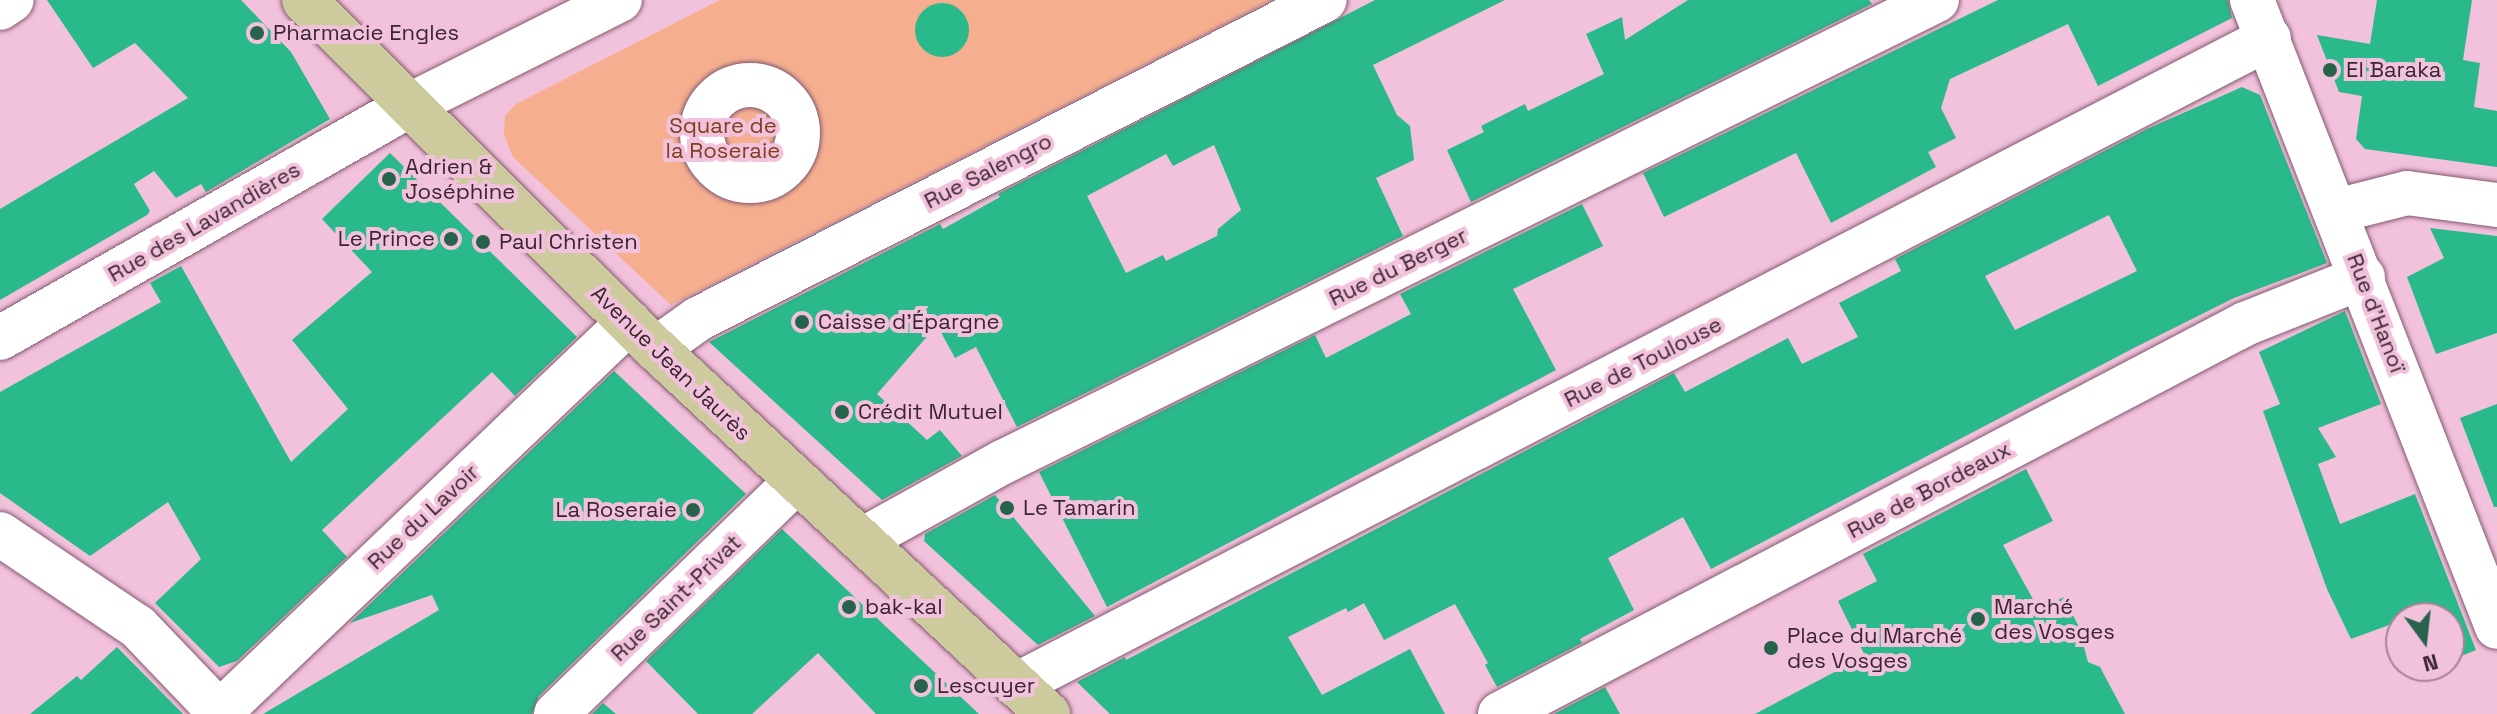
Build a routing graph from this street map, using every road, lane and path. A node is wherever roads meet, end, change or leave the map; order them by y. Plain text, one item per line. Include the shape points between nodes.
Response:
1 (12, 0) edge
2 (304, 0) edge
3 (620, 0) edge
4 (1325, 0) edge
5 (1937, 0) edge
6 (0, 8) edge
7 (2261, 19) edge
8 (408, 106) junction
9 (2497, 205) edge
10 (2336, 211) junction
11 (2363, 277) junction
12 (642, 336) junction
13 (0, 338) edge
14 (795, 482) junction
15 (0, 534) edge
16 (862, 540) junction
17 (2497, 627) edge
18 (1016, 685) junction
19 (220, 713) edge
20 (556, 714) edge
21 (1048, 714) edge
22 (1500, 714) edge

1 - 6 street
2 - 8 main road, Avenue Jean Jaurès
3 - 8 street, Rue des Lavandières
4 - 12 street, Rue Salengro via 698,319
5 - 16 street, Rue du Berger via 1003,462
7 - 10 street, Rue d'Hanoï
7 - 18 street, Rue de Toulouse
8 - 12 main road, Avenue Jean Jaurès
8 - 13 street, Rue des Lavandières
9 - 10 street via 2407,193
10 - 11 street, Rue d'Hanoï
11 - 17 street, Rue d'Hanoï
11 - 22 street, Rue de Bordeaux via 2245,324
12 - 14 main road, Avenue Jean Jaurès
12 - 19 street, Rue du Lavoir
14 - 16 main road, Avenue Jean Jaurès
14 - 20 street, Rue Saint-Privat
15 - 19 street via 138,627
16 - 18 main road, Avenue Jean Jaurès
18 - 21 main road, Avenue Jean Jaurès

